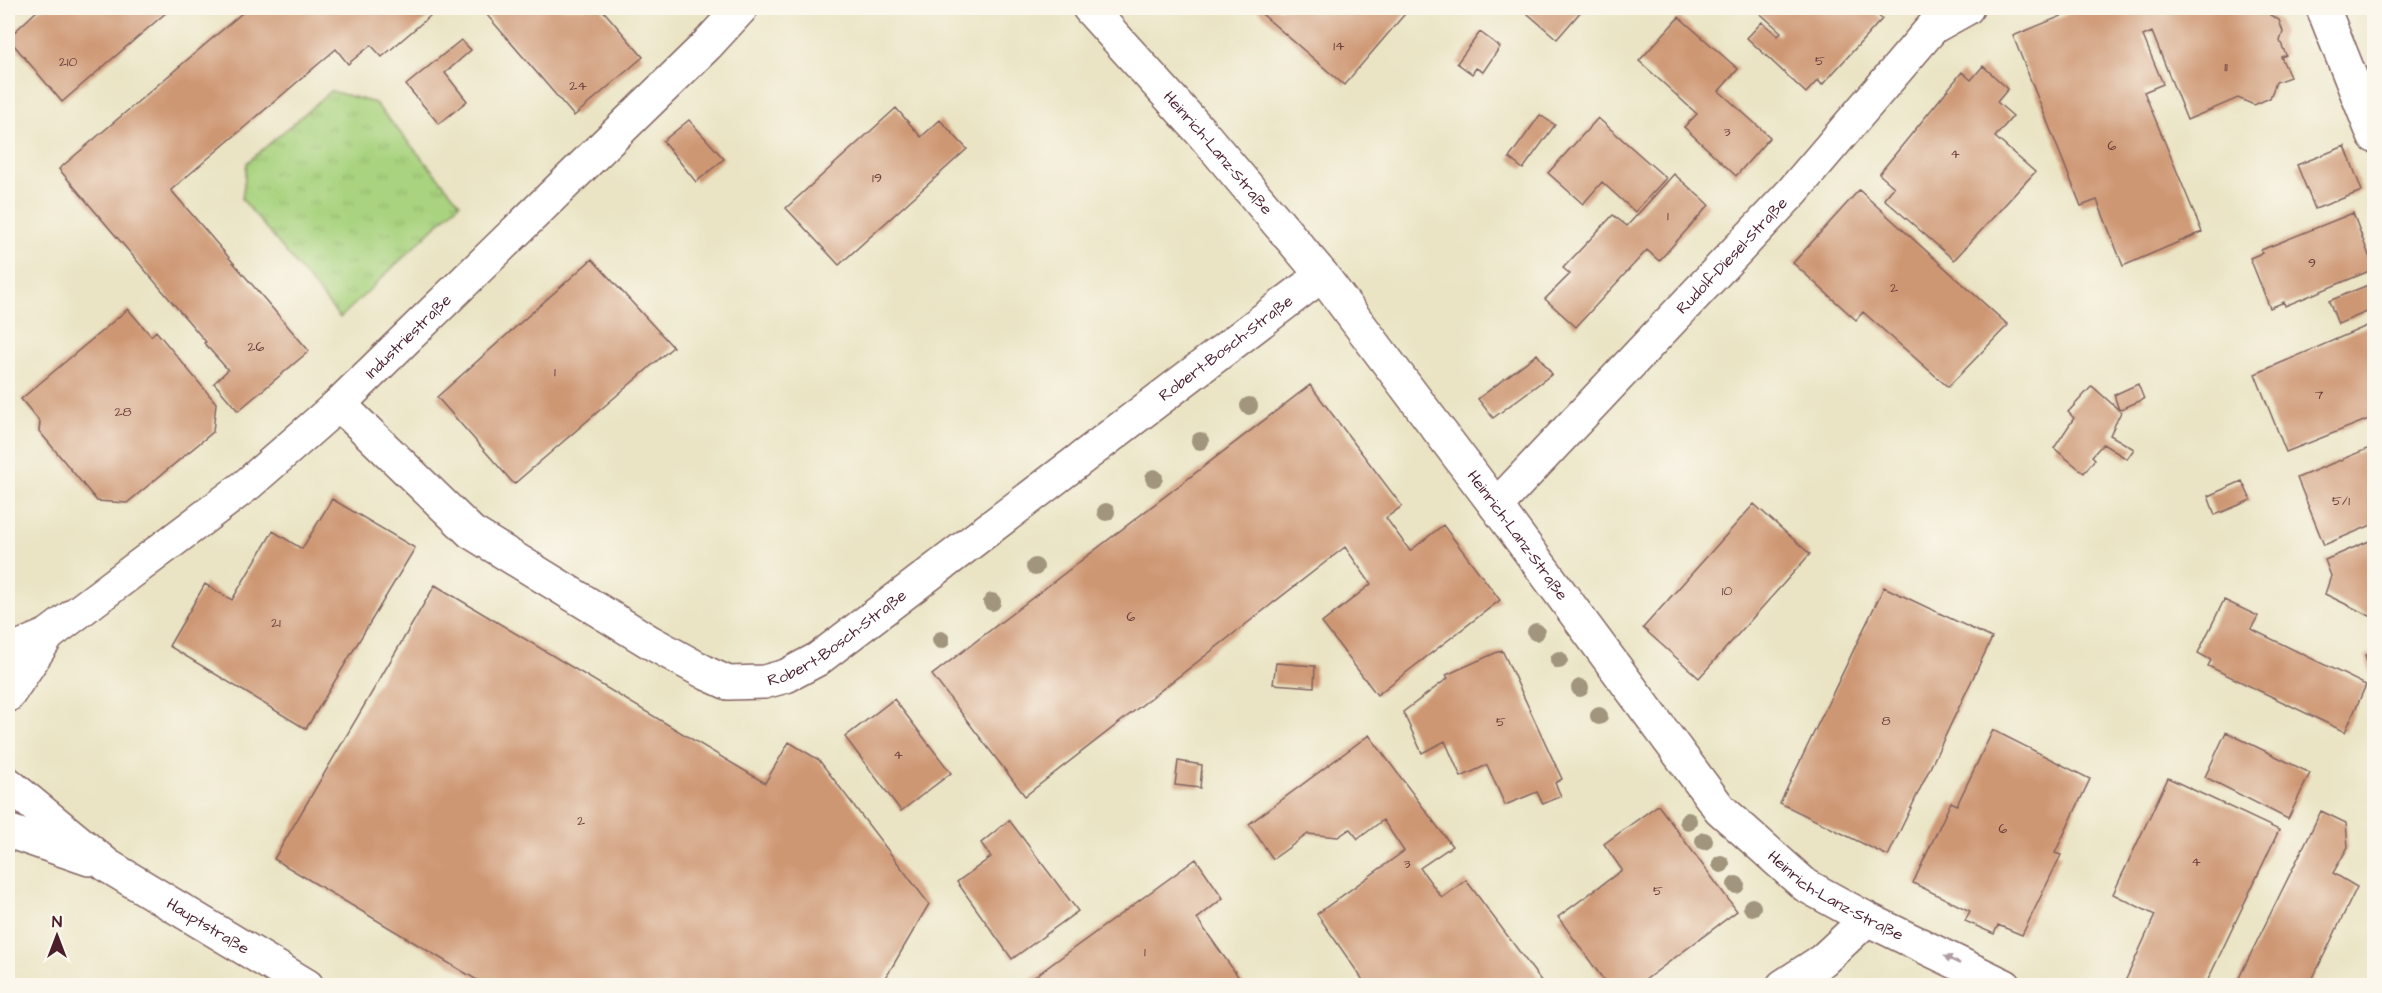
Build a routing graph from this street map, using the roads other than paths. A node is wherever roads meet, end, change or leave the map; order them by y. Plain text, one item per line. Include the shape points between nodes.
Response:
1 (741, 8) edge
2 (1089, 8) edge
3 (1967, 8) edge
4 (2323, 8) edge
5 (2374, 136) edge
6 (1322, 275) junction
7 (339, 404) junction
8 (1496, 506) junction
9 (48, 635) junction
10 (8, 652) edge
11 (8, 695) edge
12 (8, 784) edge
13 (8, 831) edge
14 (108, 866) junction
15 (1867, 919) junction
16 (308, 986) edge
17 (1783, 986) edge
18 (2005, 986) edge

1 - 7 street, Industriestraße
2 - 6 street, Heinrich-Lanz-Straße via 1218,151
3 - 8 street, Rudolf-Diesel-Straße via 1933,27 1792,192
4 - 5 street
6 - 7 street, Robert-Bosch-Straße via 818,659 786,676 764,682 728,683 708,674 471,532
6 - 8 street, Heinrich-Lanz-Straße
7 - 9 street, Industriestraße via 248,484
8 - 15 street, Heinrich-Lanz-Straße via 1720,809 1805,885
9 - 10 street, Industriestraße
9 - 11 street, Industriestraße
12 - 14 street, Hauptstraße
13 - 14 street, Hauptstraße
14 - 16 street, Hauptstraße
15 - 17 street via 1823,960
18 -> 15 street, Heinrich-Lanz-Straße

